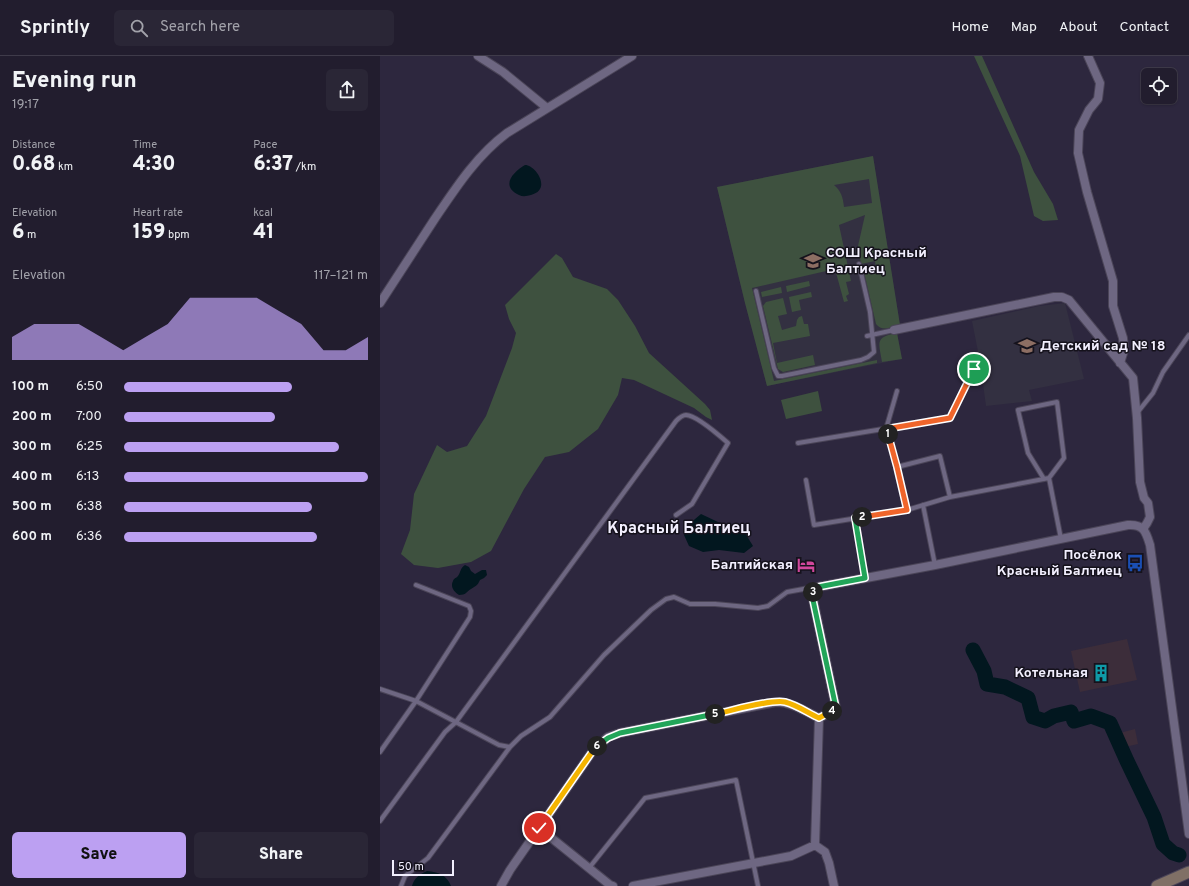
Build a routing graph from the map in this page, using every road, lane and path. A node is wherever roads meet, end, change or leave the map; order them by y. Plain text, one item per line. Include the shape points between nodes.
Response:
1 (478, 56) edge
2 (632, 56) edge
3 (1088, 56) edge
4 (547, 108) junction
5 (859, 264) dead end
6 (756, 292) dead end
7 (380, 303) edge
8 (894, 330) joint
9 (870, 335) junction
10 (1189, 335) edge
11 (1120, 363) junction
12 (974, 369) dead end
13 (897, 391) dead end
14 (1137, 414) junction
15 (886, 429) junction
16 (798, 443) dead end
17 (897, 467) junction
18 (1050, 478) junction
19 (1044, 479) junction
20 (806, 480) dead end
21 (950, 497) junction
22 (923, 505) junction
23 (907, 510) junction
24 (676, 515) dead end
25 (855, 518) junction
26 (1141, 527) junction
27 (1061, 539) junction
28 (935, 565) junction
29 (865, 578) junction
30 (416, 585) dead end
31 (813, 590) junction
32 (380, 689) edge
33 (416, 701) junction
34 (819, 718) junction
35 (456, 722) junction
36 (510, 747) junction
37 (380, 752) edge
38 (380, 821) edge
39 (539, 828) junction
40 (1189, 834) edge
41 (815, 845) junction
42 (753, 863) junction
43 (589, 868) junction
44 (1189, 872) edge
45 (401, 886) edge
46 (502, 886) edge
47 (613, 886) edge
48 (633, 886) edge
49 (758, 886) edge
50 (834, 886) edge
51 (1156, 886) edge

1 - 4 street via 503,72
2 - 4 street
3 - 11 street via 1100,83 1098,99 1079,130 1078,153 1113,281 1113,306 1123,338 1124,350
4 - 7 street via 507,133 477,160
5 - 9 lane via 870,312
6 - 9 lane via 778,376 868,357 874,352
8 - 9 lane
8 - 11 street via 1062,297 1076,307
10 - 14 lane via 1163,372 1153,394
11 - 14 street via 1133,378
12 - 15 lane via 950,418
13 - 15 lane
14 - 26 street via 1140,482 1150,517
15 - 16 lane
15 - 17 lane
17 - 21 lane via 940,456
17 - 23 lane
18 - 19 lane
18 - 19 lane via 1064,458 1057,402 1018,410 1028,453
18 - 27 lane
19 - 21 lane
20 - 25 lane via 814,525
21 - 22 lane
22 - 23 lane
22 - 28 lane
23 - 25 lane
24 - 35 lane via 692,504 728,443 694,417 685,415 676,421
25 - 29 lane
26 - 27 street via 1134,524
26 - 40 street via 1150,545
27 - 28 street
28 - 29 street
29 - 31 street
30 - 33 lane via 469,606 471,611 470,617
31 - 34 street via 836,708
31 - 36 lane via 808,588 788,592 768,606 758,608 690,604 674,597 666,599 604,655 550,717
32 - 33 lane
33 - 35 lane
33 - 37 lane
34 - 39 street via 790,704 776,702 613,736 592,752
34 - 41 street
35 - 36 lane via 500,745
35 - 38 lane via 445,732
36 - 45 lane via 428,858 405,876
39 - 43 street
39 - 46 street
41 - 42 street via 791,856
41 - 50 street via 825,852
42 - 43 lane via 736,780 645,798
42 - 48 street
42 - 49 lane
43 - 47 street
44 - 51 main road

